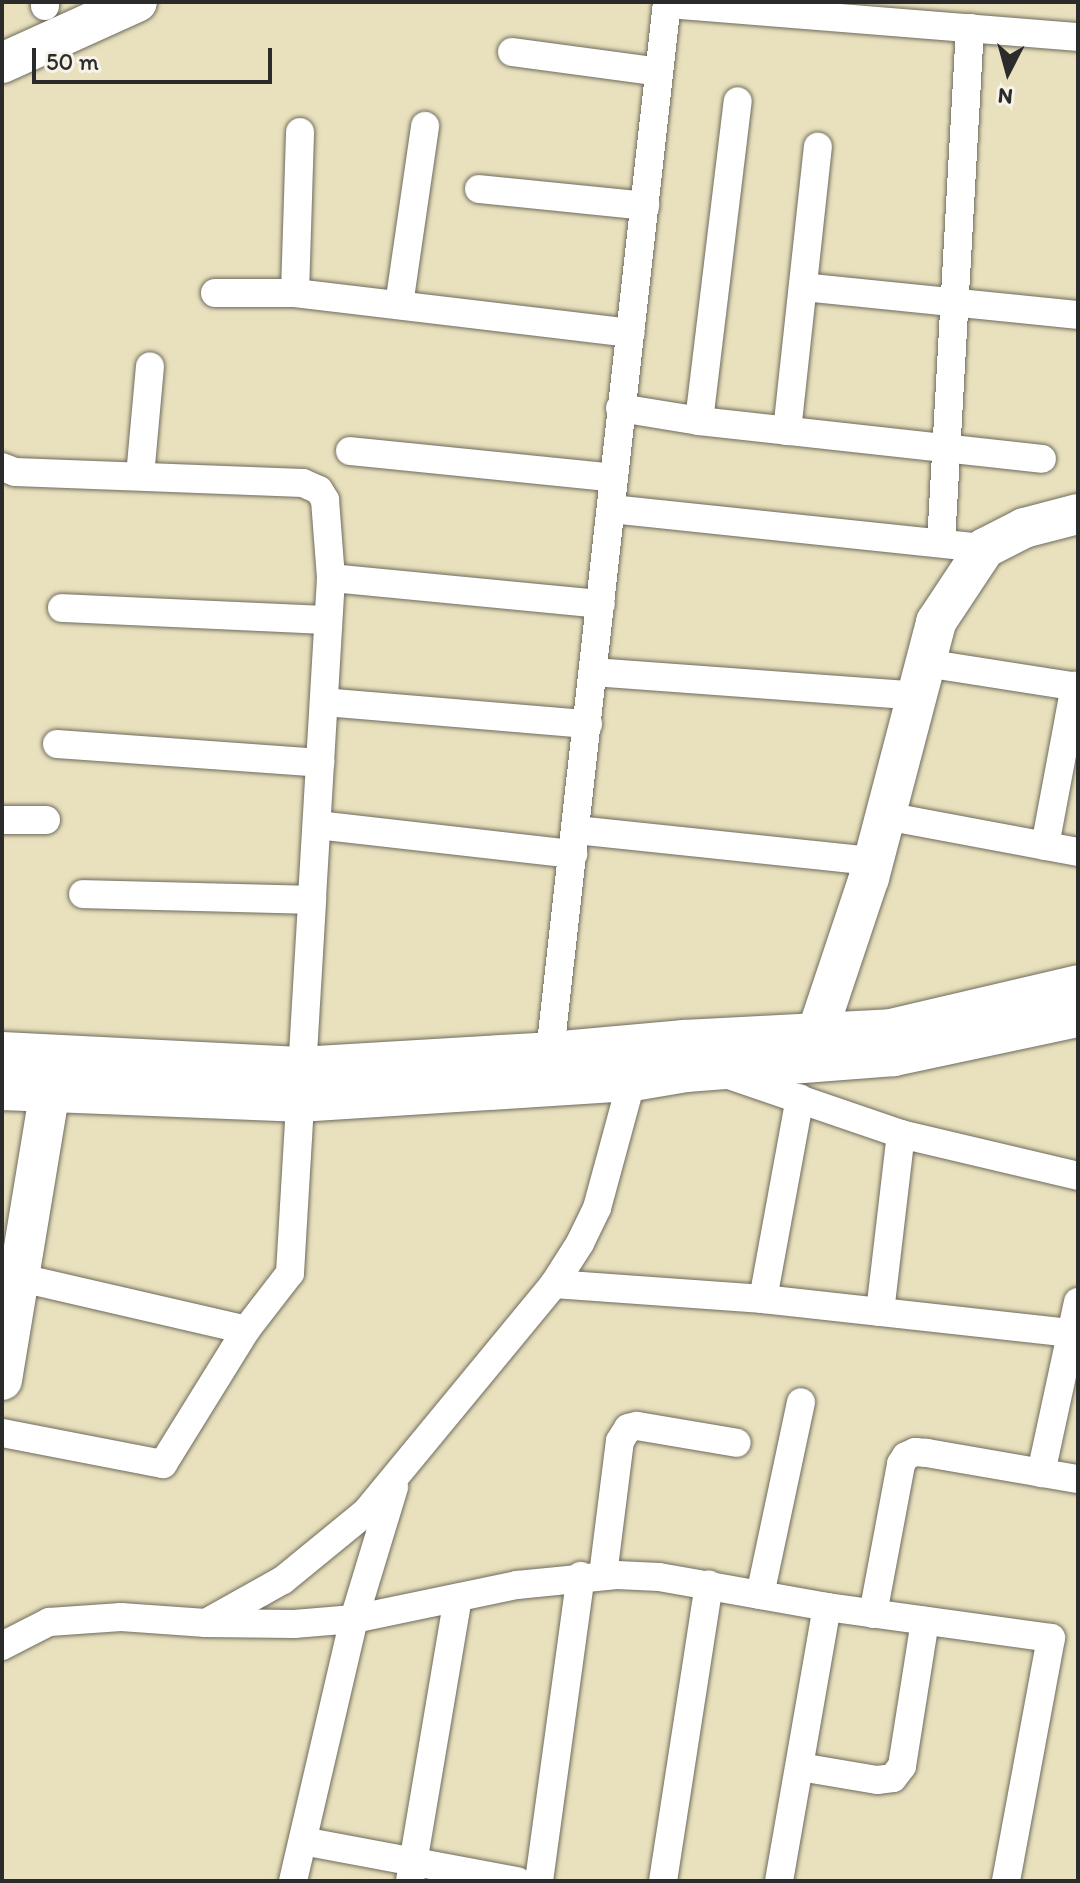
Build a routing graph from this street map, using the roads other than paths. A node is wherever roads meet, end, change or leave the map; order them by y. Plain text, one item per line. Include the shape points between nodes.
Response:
1 (137, 2) edge
2 (667, 3) edge
3 (802, 8) edge
4 (970, 28) junction
5 (1078, 37) edge
6 (512, 52) dead end
7 (2, 63) edge
8 (659, 72) junction
9 (738, 101) dead end
10 (425, 126) dead end
11 (300, 132) dead end
12 (818, 147) dead end
13 (479, 189) dead end
14 (645, 206) junction
15 (803, 287) junction
16 (215, 293) dead end
17 (295, 293) junction
18 (953, 302) junction
19 (399, 305) junction
20 (1078, 315) edge
21 (631, 333) junction
22 (150, 366) dead end
23 (620, 408) junction
24 (699, 421) junction
25 (787, 431) junction
26 (947, 449) junction
27 (350, 451) dead end
28 (1042, 459) dead end
29 (2, 467) edge
30 (140, 476) junction
31 (614, 478) junction
32 (611, 509) junction
33 (1078, 514) edge
34 (941, 543) junction
35 (985, 548) junction
36 (331, 578) junction
37 (601, 604) junction
38 (62, 608) dead end
39 (328, 620) junction
40 (593, 672) junction
41 (921, 679) junction
42 (1077, 686) edge
43 (324, 702) junction
44 (588, 724) junction
45 (57, 744) dead end
46 (320, 763) junction
47 (886, 816) junction
48 (2, 820) edge
49 (46, 820) dead end
50 (317, 825) junction
51 (574, 842) junction
52 (1045, 846) junction
53 (1078, 852) edge
54 (873, 861) junction
55 (83, 894) dead end
56 (312, 900) junction
57 (1078, 985) edge
58 (1078, 1017) edge
59 (2, 1052) edge
60 (636, 1063) junction
61 (810, 1064) junction
62 (549, 1069) junction
63 (53, 1073) junction
64 (299, 1084) junction
65 (2, 1090) edge
66 (901, 1134) junction
67 (1078, 1176) edge
68 (13, 1271) edge
69 (554, 1284) junction
70 (763, 1299) junction
71 (1078, 1302) edge
72 (880, 1312) junction
73 (246, 1330) junction
74 (1071, 1333) junction
75 (2, 1380) edge
76 (801, 1402) dead end
77 (2, 1433) edge
78 (737, 1443) dead end
79 (1041, 1473) junction
80 (397, 1475) junction
81 (1078, 1479) edge
82 (592, 1576) junction
83 (709, 1585) junction
84 (760, 1595) junction
85 (458, 1598) junction
86 (827, 1607) junction
87 (873, 1614) junction
88 (354, 1619) junction
89 (925, 1621) junction
90 (206, 1623) junction
91 (2, 1646) edge
92 (800, 1767) junction
93 (303, 1841) junction
94 (412, 1871) edge
95 (293, 1881) edge
96 (517, 1881) edge
97 (539, 1881) edge
98 (663, 1881) edge
99 (779, 1881) edge
100 (1006, 1881) edge

1 - 7 main road
2 - 3 street
2 - 8 street
3 - 4 street
4 - 5 street
4 - 18 street
6 - 8 street
8 - 14 street
9 - 24 street
10 - 19 street
11 - 17 street
12 - 15 street
13 - 14 street
14 - 21 street
15 - 18 street
15 - 25 street
16 - 17 street
17 - 19 street
18 - 20 street
18 - 26 street
19 - 21 street
21 - 23 street
22 - 30 street
23 - 24 street
23 - 31 street
24 - 25 street
25 - 26 street
26 - 28 street
26 - 34 street
27 - 31 street
29 - 30 street via 15,472
30 - 36 street via 311,486 325,500
31 - 32 street
32 - 34 street
32 - 37 street
33 - 35 main road via 1024,528
34 - 35 street
35 - 41 main road via 936,622
36 - 37 street
36 - 39 street
37 - 40 street
38 - 39 street
39 - 43 street
40 - 41 street
40 - 44 street
41 - 42 street
41 - 47 main road
42 - 52 street
43 - 44 street
43 - 46 street
44 - 51 street
45 - 46 street
46 - 50 street
47 - 52 street
47 - 54 main road
48 - 49 street
50 - 51 street
50 - 56 street
51 - 54 street
51 - 62 street
52 - 53 street
54 - 61 main road
55 - 56 street
56 - 64 street
57 - 61 main road via 891,1029
58 - 61 main road via 894,1056
59 - 63 main road
60 - 61 main road
60 - 61 main road via 686,1072
60 - 62 main road
60 - 69 street via 597,1208
61 - 66 street
61 - 70 street
62 - 64 main road
63 - 64 main road
63 - 65 main road
63 - 68 main road
64 - 73 street via 290,1273
66 - 67 street
66 - 72 street
68 - 73 street
68 - 75 main road
69 - 70 street
69 - 80 street
70 - 72 street
71 - 74 street
72 - 74 street
73 - 77 street via 163,1464
74 - 79 street
76 - 84 street
78 - 82 street via 628,1428 620,1441
79 - 81 street
79 - 87 street via 927,1453 906,1456
80 - 88 street
80 - 90 street via 366,1512 283,1580
82 - 83 street via 659,1577
82 - 85 street
82 - 97 street
83 - 84 street
83 - 98 street
84 - 86 street
85 - 88 street
85 - 94 street
86 - 87 street
86 - 92 street
87 - 89 street
88 - 90 street
88 - 93 street
89 - 92 street via 902,1766 893,1778
89 - 100 street via 1051,1638
90 - 91 street via 121,1617 49,1622
92 - 99 street
93 - 94 street
93 - 95 street
94 - 96 street

